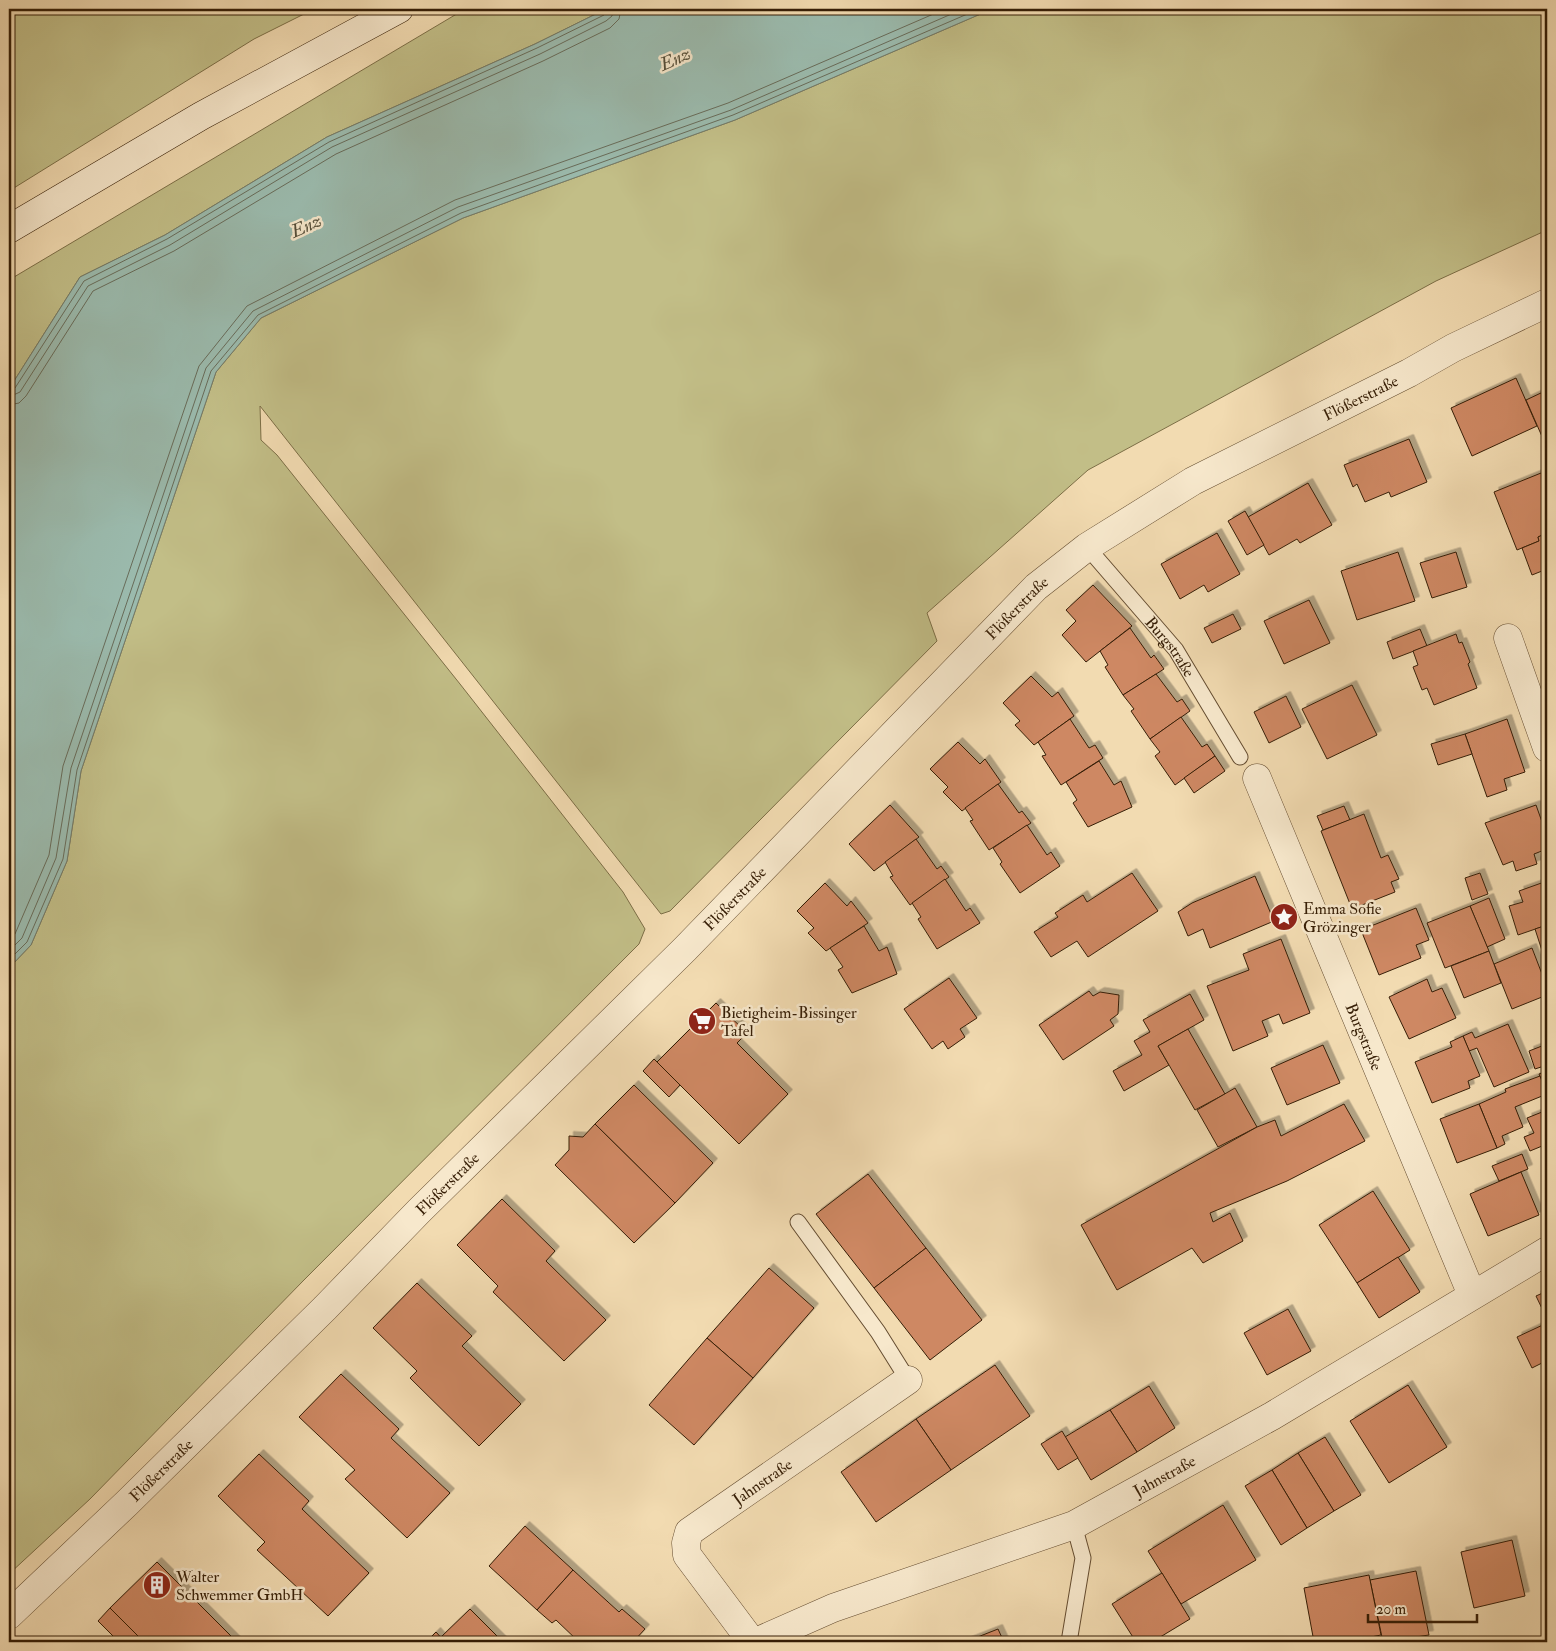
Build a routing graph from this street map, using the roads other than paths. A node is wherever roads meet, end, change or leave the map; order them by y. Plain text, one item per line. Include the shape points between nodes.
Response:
1 (399, 9) edge
2 (9, 229) edge
3 (1547, 303) edge
4 (1087, 548) junction
5 (1508, 638) dead end
6 (1547, 748) edge
7 (1240, 757) dead end
8 (1257, 778) dead end
9 (798, 1222) dead end
10 (1547, 1251) edge
11 (1472, 1295) junction
12 (908, 1380) joint
13 (1074, 1525) junction
14 (9, 1615) edge
15 (752, 1642) edge
16 (756, 1642) edge
17 (1070, 1642) edge

1 - 2 street via 201,116
3 - 4 street, Flößerstraße via 1193,481
4 - 7 lane, Burgstraße via 1176,650
4 - 14 street, Flößerstraße via 1036,587 685,949 121,1509
5 - 6 street
8 - 11 street, Burgstraße
9 - 12 lane, Jahnstraße via 878,1332
10 - 11 street, Jahnstraße
11 - 13 street, Jahnstraße via 1272,1416
12 - 15 street, Jahnstraße via 689,1532 687,1555
13 - 16 street, Jahnstraße via 833,1608
13 - 17 lane via 1083,1558

